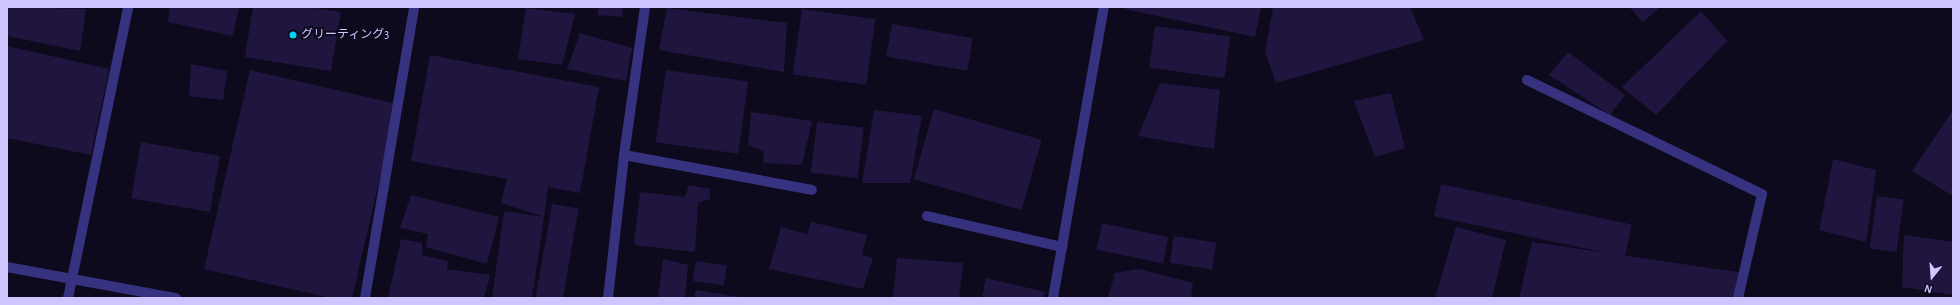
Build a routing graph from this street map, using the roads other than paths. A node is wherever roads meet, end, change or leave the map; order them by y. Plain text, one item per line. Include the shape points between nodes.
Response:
1 (128, 7) edge
2 (414, 7) edge
3 (645, 7) edge
4 (1104, 7) edge
5 (1527, 80) dead end
6 (624, 155) junction
7 (812, 190) dead end
8 (927, 216) dead end
9 (1062, 248) junction
10 (7, 268) edge
11 (72, 281) junction
12 (68, 298) edge
13 (176, 298) edge
14 (365, 298) edge
15 (608, 298) edge
16 (1053, 298) edge
17 (1738, 298) edge

1 - 11 street
2 - 14 street
3 - 6 street
4 - 9 street
5 - 17 street via 1762,194
6 - 7 street
6 - 15 street
8 - 9 street
9 - 16 street
10 - 11 street
11 - 12 street
11 - 13 street

